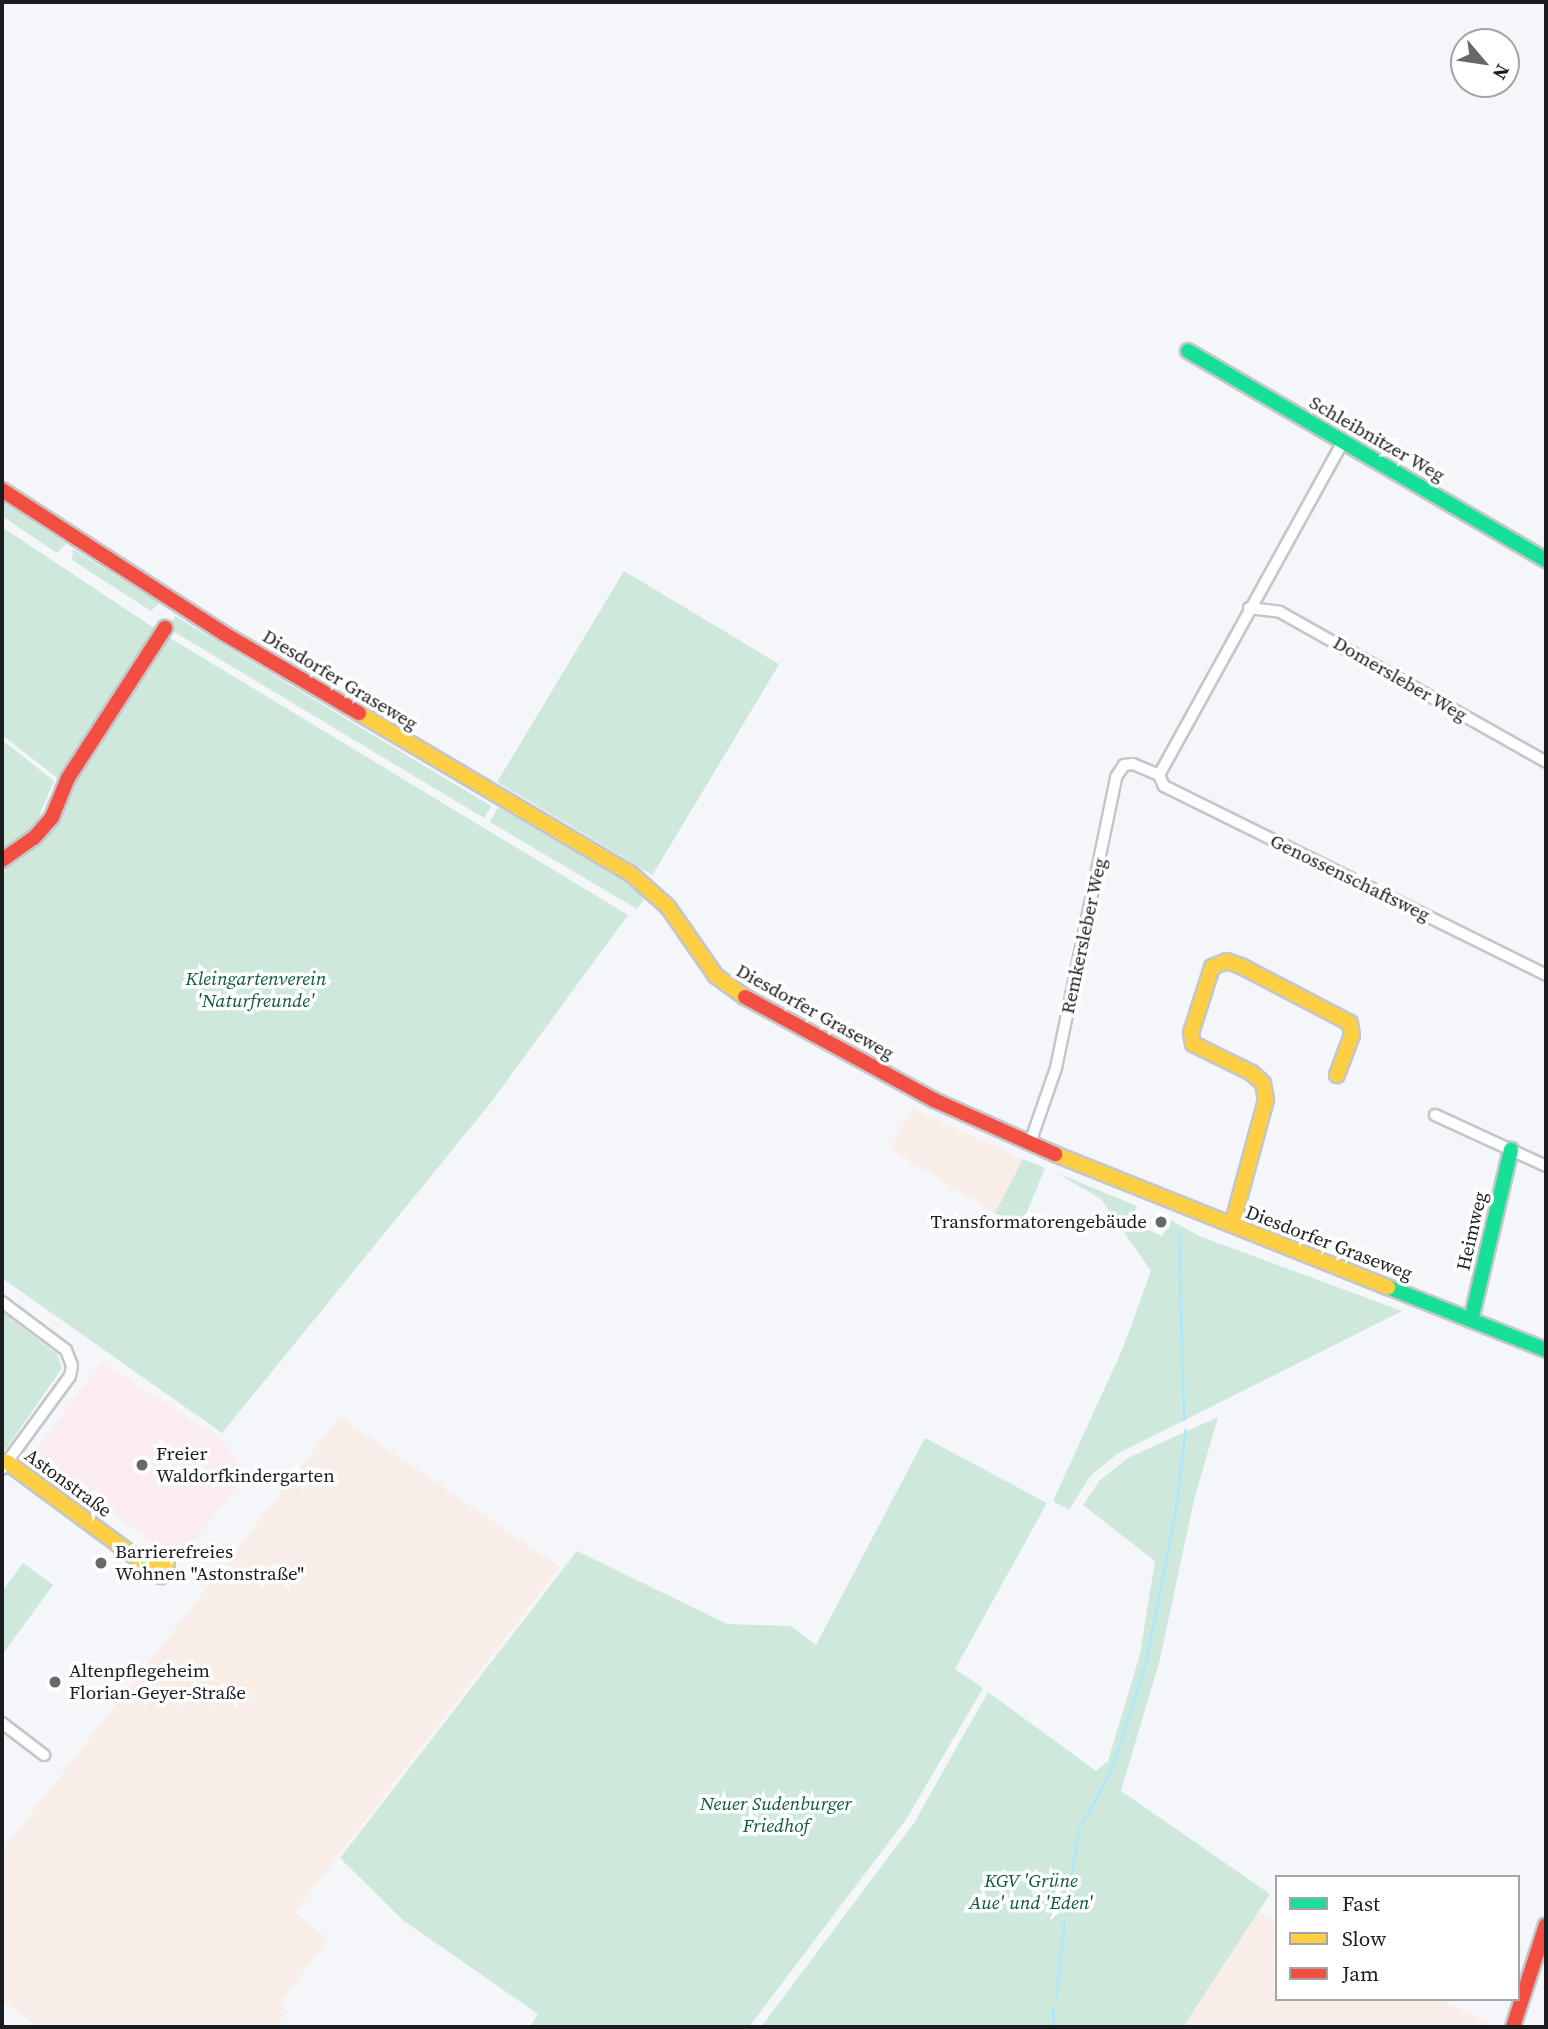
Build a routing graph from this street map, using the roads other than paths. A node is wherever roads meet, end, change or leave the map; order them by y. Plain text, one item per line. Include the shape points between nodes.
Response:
1 (1188, 351) dead end
2 (1343, 442) junction
3 (2, 490) edge
4 (1546, 559) edge
5 (1249, 608) junction
6 (164, 628) dead end
7 (1546, 762) edge
8 (1159, 775) junction
9 (2, 860) edge
10 (1546, 975) edge
11 (1337, 1075) dead end
12 (1435, 1115) dead end
13 (1030, 1143) junction
14 (1511, 1150) junction
15 (1546, 1166) edge
16 (1232, 1225) junction
17 (2, 1302) edge
18 (1471, 1320) junction
19 (1546, 1350) edge
20 (4, 1465) edge
21 (140, 1559) dead end
22 (2, 1723) edge
23 (44, 1755) dead end
24 (1546, 1925) edge
25 (1513, 2027) edge

1 - 2 main road, Schleibnitzer Weg
2 - 4 main road, Schleibnitzer Weg
2 - 5 street
3 - 13 main road, Diesdorfer Graseweg via 223,633 630,873 663,900 708,968 743,998 934,1100
5 - 7 street, Domersleber Weg via 1280,612
5 - 8 street
6 - 9 main road via 68,778 52,817 34,838
8 - 10 street, Genossenschaftsweg via 1164,786
8 - 13 street, Remkersleber Weg via 1133,764 1124,765 1116,777 1056,1068
11 - 16 main road via 1352,1035 1350,1023 1241,966 1227,961 1212,967 1191,1033 1193,1044 1252,1073 1263,1083 1265,1100
12 - 14 street
13 - 16 main road, Diesdorfer Graseweg
14 - 15 street
14 - 18 main road, Heimweg
16 - 18 main road, Diesdorfer Graseweg
17 - 20 street, Astonstraße via 66,1350 72,1366 70,1376
18 - 19 main road, Diesdorfer Graseweg
20 - 21 main road, Astonstraße
22 - 23 street
24 - 25 main road

